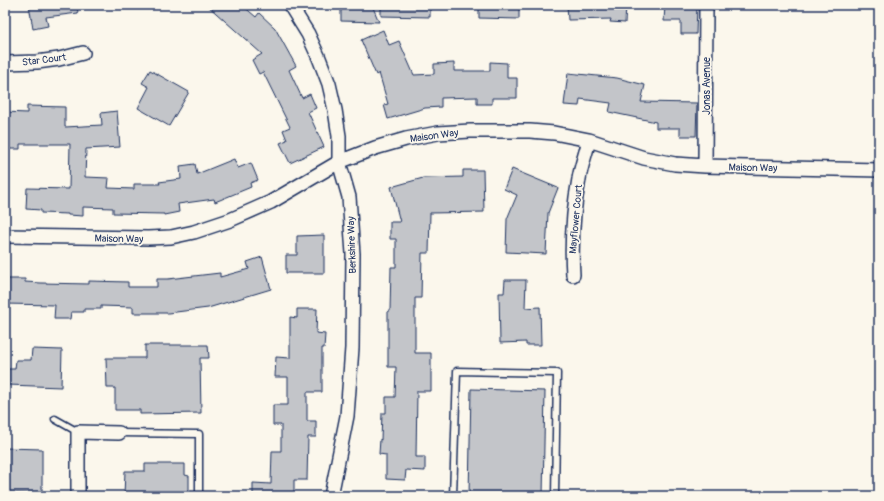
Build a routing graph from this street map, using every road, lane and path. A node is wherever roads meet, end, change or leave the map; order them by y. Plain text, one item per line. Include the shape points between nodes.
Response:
1 (290, 5) edge
2 (706, 5) edge
3 (83, 53) dead end
4 (5, 63) edge
5 (589, 140) junction
6 (340, 162) junction
7 (705, 166) junction
8 (879, 170) edge
9 (5, 236) edge
10 (572, 275) dead end
11 (55, 419) dead end
12 (78, 432) junction
13 (119, 432) joint
14 (78, 496) edge
15 (199, 496) edge
16 (331, 496) edge
17 (453, 496) edge
18 (555, 496) edge

1 - 6 street, Berkshire Way via 320,58 329,84 338,130
2 - 7 street, Jonas Avenue
3 - 4 street, Star Court via 37,62
5 - 6 street, Maison Way via 530,131 438,133 375,148
5 - 7 street, Maison Way via 644,158
5 - 10 street, Mayflower Court via 579,179 573,219
6 - 9 street, Maison Way via 271,202 194,232 148,238
6 - 16 street, Berkshire Way via 349,197 353,254 352,348 347,416
7 - 8 street, Maison Way
11 - 12 lane
12 - 13 street
12 - 14 street
13 - 15 lane via 199,434
17 - 18 lane via 457,372 557,373

